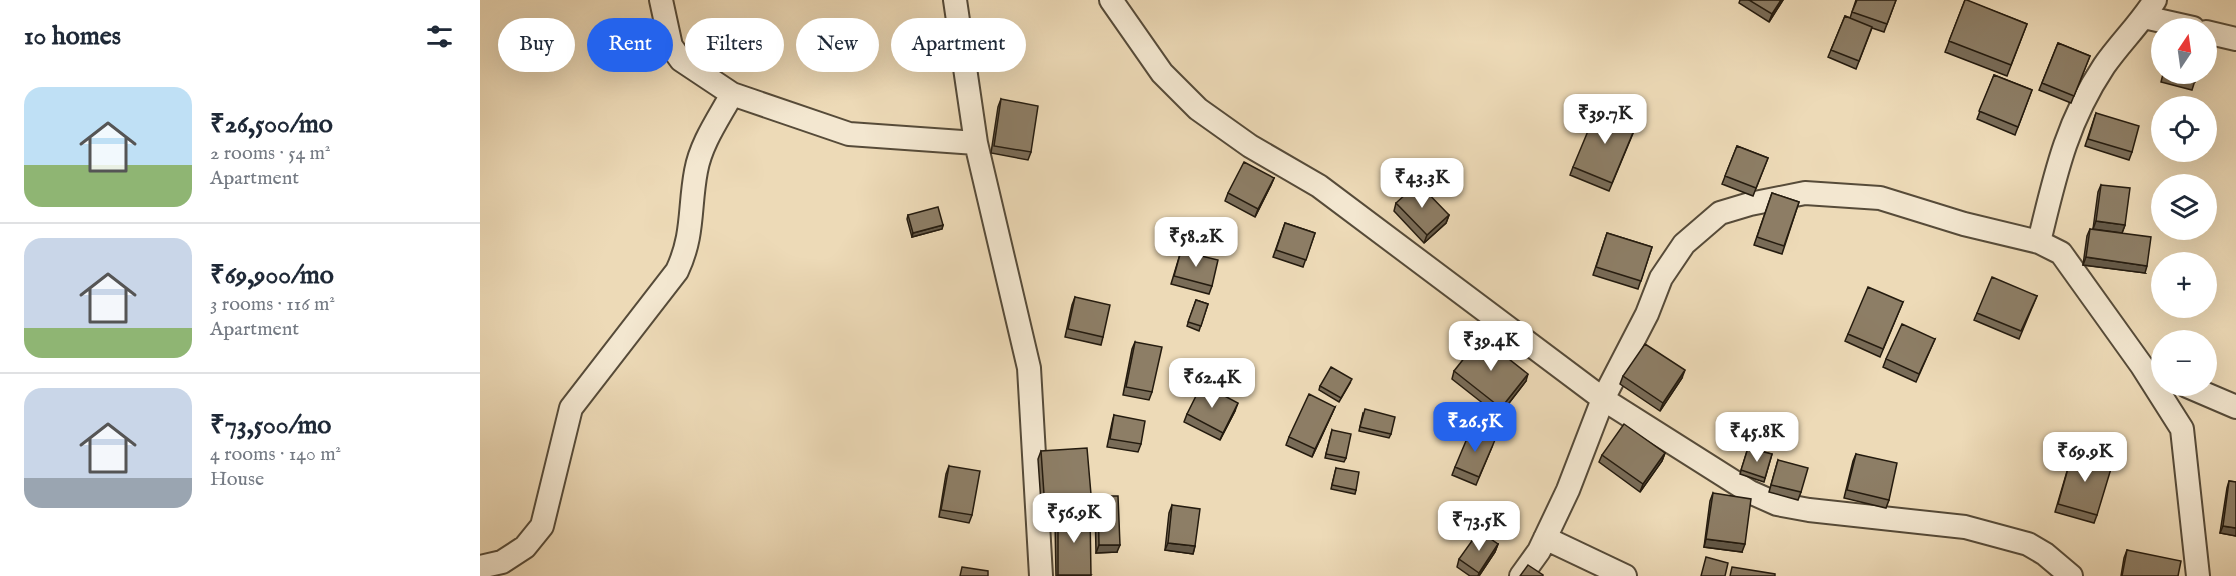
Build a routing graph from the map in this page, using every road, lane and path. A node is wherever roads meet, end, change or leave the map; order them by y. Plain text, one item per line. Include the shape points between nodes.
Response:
1 (662, 0) edge
2 (955, 0) edge
3 (1111, 0) edge
4 (2149, 8) edge
5 (2171, 18) edge
6 (2217, 35) edge
7 (2236, 39) edge
8 (732, 94) junction
9 (976, 143) junction
10 (2039, 242) junction
11 (2151, 369) edge
12 (2165, 396) edge
13 (2210, 396) edge
14 (1603, 399) junction
15 (2236, 407) edge
16 (1545, 538) junction
17 (480, 567) edge
18 (1041, 576) edge
19 (1521, 576) edge
20 (1625, 576) edge
21 (2071, 576) edge
22 (2198, 576) edge

1 - 8 street via 671,46 681,60
2 - 9 street
3 - 14 street via 1162,73 1198,109 1250,146 1319,186
4 - 5 street
4 - 10 street via 2105,64 2081,104 2066,138
6 - 7 street
8 - 9 street via 849,134
8 - 17 street via 700,156 686,253 664,289 571,408 542,526 525,547 502,562
9 - 18 street via 1029,368
10 - 11 street via 2061,253
10 - 14 street via 1880,198 1805,193 1720,213 1684,244 1661,278
12 - 22 street via 2182,429
13 - 15 street
14 - 16 street
14 - 21 street via 1750,492 1777,504 1965,527 2028,543
16 - 19 street
16 - 20 street

